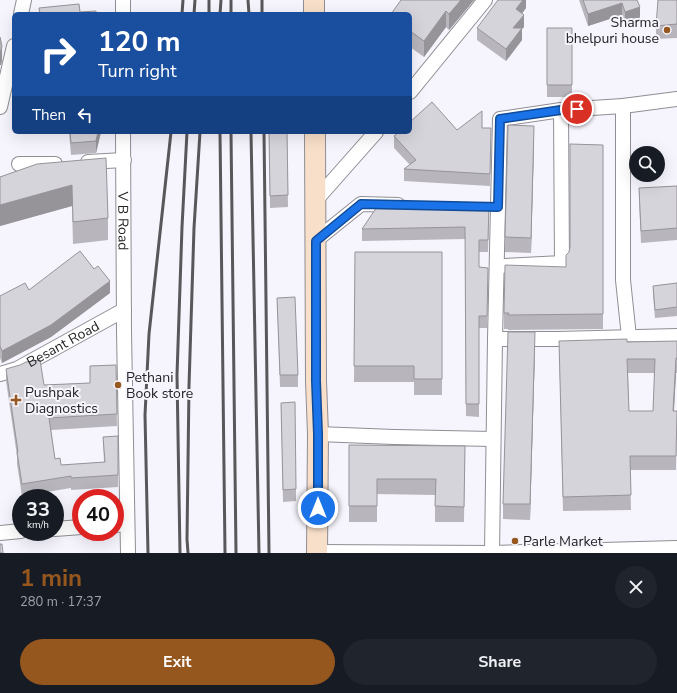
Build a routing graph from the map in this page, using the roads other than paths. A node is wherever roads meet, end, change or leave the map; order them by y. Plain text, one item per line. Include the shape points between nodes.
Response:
1 (24, 0) edge
2 (123, 0) edge
3 (314, 0) edge
4 (485, 0) edge
5 (21, 12) edge
6 (123, 12) edge
7 (314, 12) edge
8 (12, 55) edge
9 (412, 90) edge
10 (677, 99) edge
11 (0, 106) edge
12 (623, 106) junction
13 (561, 110) junction
14 (124, 134) edge
15 (315, 134) edge
16 (374, 134) edge
17 (124, 160) junction
18 (19, 164) dead end
19 (315, 201) junction
20 (414, 205) edge
21 (482, 207) edge
22 (498, 207) junction
23 (316, 241) junction
24 (496, 267) junction
25 (124, 310) junction
26 (677, 336) edge
27 (629, 337) junction
28 (495, 338) junction
29 (0, 374) edge
30 (318, 434) junction
31 (493, 438) junction
32 (122, 489) edge
33 (12, 532) edge
34 (0, 533) edge
35 (124, 537) edge
36 (677, 548) edge
37 (317, 552) edge
38 (128, 553) edge
39 (492, 553) edge

1 - 5 street
2 - 6 street
3 - 7 street
4 - 9 street
8 - 11 street
10 - 12 street
12 - 13 street
12 - 27 street via 623,280
13 - 22 street via 500,119
13 - 24 street via 562,263
14 - 17 street, V B Road
15 - 19 street
16 - 19 street
17 - 18 street
17 - 25 street, V B Road
19 - 23 street
20 - 23 street via 361,204
21 - 22 street
22 - 24 street
23 - 30 street
24 - 28 street
25 - 29 street, Besant Road via 18,369
25 - 32 street, V B Road
26 - 27 street
27 - 28 street
28 - 31 street
30 - 31 street via 394,438
30 - 37 street
31 - 39 street
33 - 34 street
35 - 38 street, V B Road
36 - 39 street
37 - 39 street

